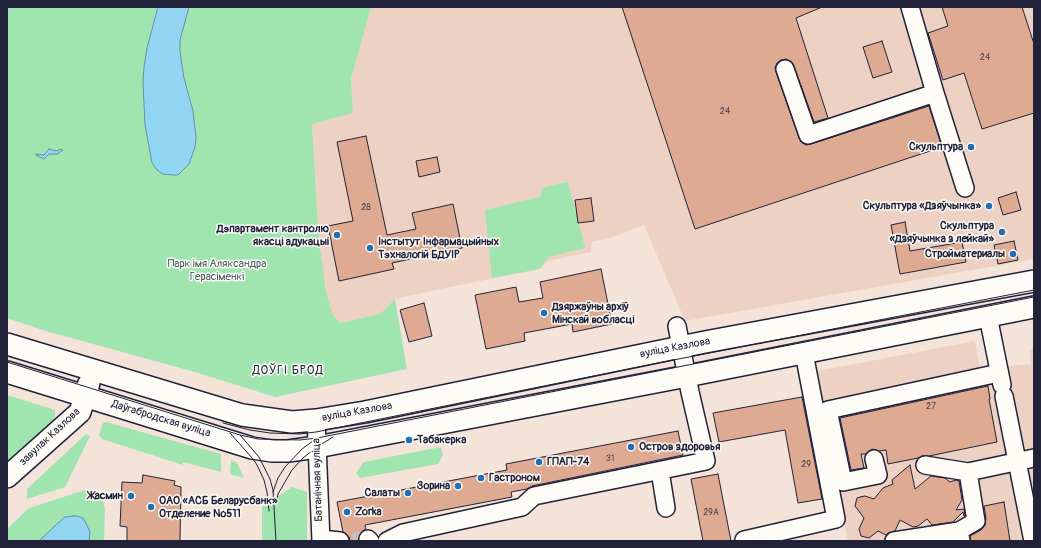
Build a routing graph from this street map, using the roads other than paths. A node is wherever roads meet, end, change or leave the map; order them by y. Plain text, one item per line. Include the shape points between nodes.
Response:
1 (910, 7) edge
2 (785, 69) dead end
3 (935, 93) junction
4 (966, 188) dead end
5 (1034, 281) edge
6 (1034, 307) edge
7 (988, 316) junction
8 (677, 326) dead end
9 (7, 344) edge
10 (681, 347) junction
11 (804, 353) junction
12 (92, 371) junction
13 (7, 372) edge
14 (687, 376) junction
15 (1002, 386) junction
16 (85, 396) junction
17 (316, 420) junction
18 (317, 447) junction
19 (1034, 458) edge
20 (874, 459) dead end
21 (1017, 462) junction
22 (925, 465) dead end
23 (660, 471) junction
24 (968, 472) junction
25 (7, 477) edge
26 (666, 508) dead end
27 (960, 536) edge
28 (321, 540) edge
29 (744, 540) edge
30 (340, 541) edge
31 (387, 541) edge
32 (894, 541) edge
33 (1033, 541) edge

1 - 3 street
2 - 3 street via 808,135
3 - 4 street
5 - 10 main road, вуліца Казлова
6 - 7 main road
7 - 11 main road
7 - 15 street
8 - 10 street
9 - 12 main road
10 - 14 street
10 - 17 main road, вуліца Казлова
11 - 14 main road
11 - 29 street via 836,520
12 - 16 main road, завулак Казлова
12 - 17 main road via 242,414 292,422
13 - 16 main road, Даўгабродская вуліца
14 - 18 main road
14 - 23 street via 706,461
15 - 20 street via 828,410 843,482 878,475
15 - 21 street
16 - 18 main road, Даўгабродская вуліца via 252,448 288,451
16 - 25 main road, завулак Казлова via 80,412
17 - 18 street, Батанічная вуліца
18 - 28 street, Батанічная вуліца
19 - 21 street
21 - 24 street
21 - 33 street
22 - 24 street
23 - 26 street
23 - 31 street via 534,496 522,507 403,533
24 - 27 street via 976,521
27 - 32 street
28 - 30 street

